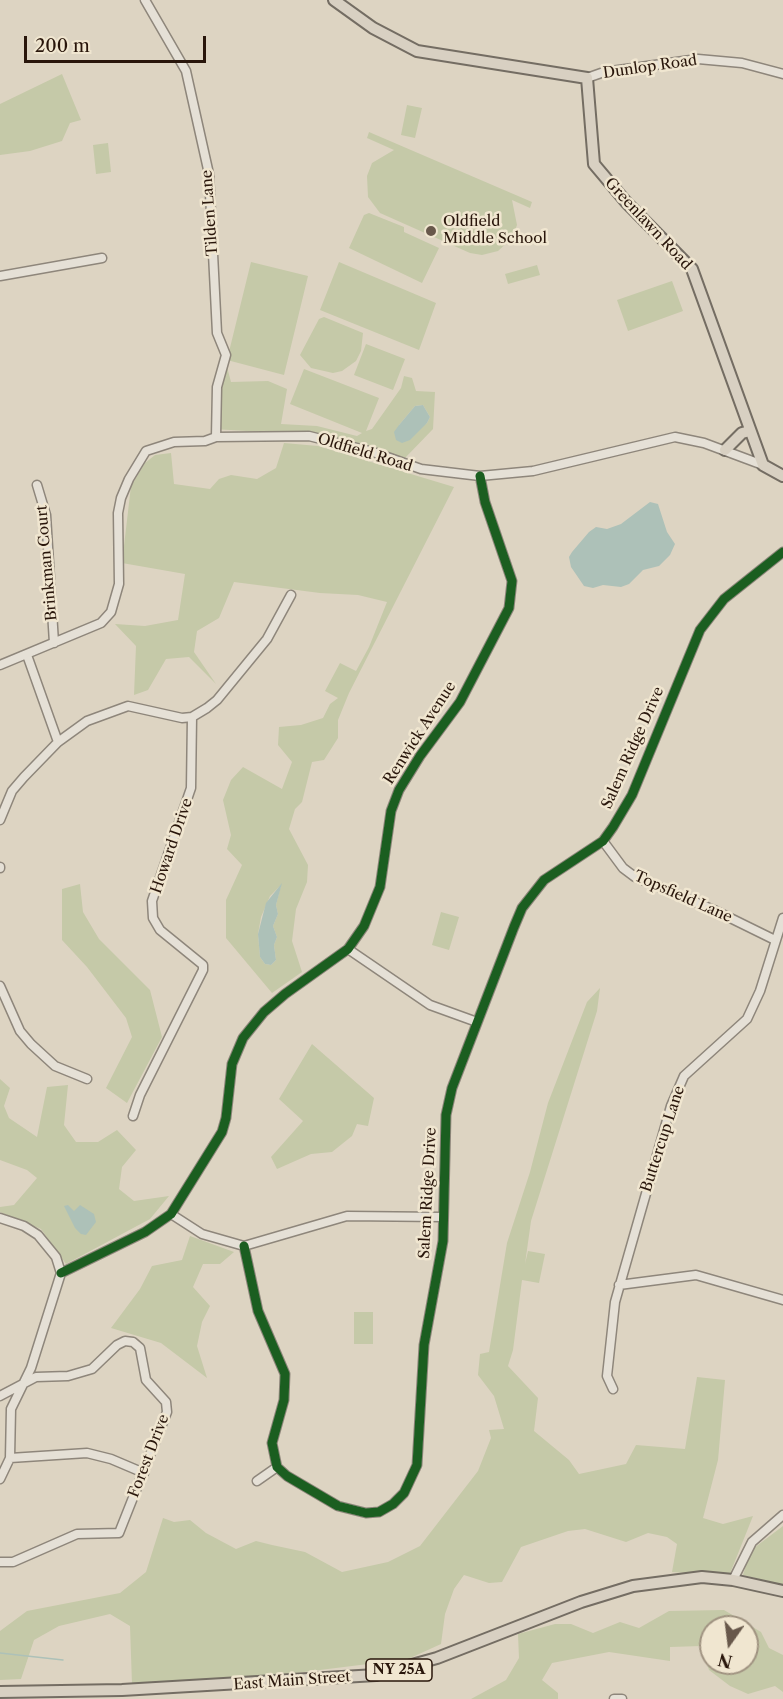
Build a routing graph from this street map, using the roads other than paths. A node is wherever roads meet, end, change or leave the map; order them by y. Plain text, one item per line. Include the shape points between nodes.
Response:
1 (145, 0) edge
2 (334, 0) edge
3 (783, 74) edge
4 (587, 78) junction
5 (102, 258) dead end
6 (0, 276) edge
7 (750, 431) junction
8 (216, 437) junction
9 (726, 450) junction
10 (762, 465) junction
11 (480, 476) junction
12 (783, 476) edge
13 (38, 485) dead end
14 (783, 552) edge
15 (291, 596) dead end
16 (54, 643) junction
17 (27, 655) junction
18 (0, 665) edge
19 (192, 717) junction
20 (58, 742) junction
21 (0, 820) edge
22 (603, 841) junction
23 (783, 918) edge
24 (774, 940) junction
25 (348, 949) junction
26 (0, 986) edge
27 (477, 1022) junction
28 (87, 1079) dead end
29 (133, 1116) dead end
30 (171, 1214) junction
31 (443, 1217) junction
32 (0, 1218) edge
33 (244, 1246) junction
34 (61, 1273) junction
35 (619, 1285) junction
36 (783, 1300) edge
37 (19, 1388) junction
38 (613, 1389) dead end
39 (0, 1396) edge
40 (10, 1458) junction
41 (277, 1467) junction
42 (144, 1473) junction
43 (0, 1479) edge
44 (257, 1481) dead end
45 (783, 1515) edge
46 (0, 1562) edge
47 (733, 1580) junction
48 (783, 1591) edge
49 (0, 1692) edge
50 (122, 1695) edge
51 (614, 1699) edge
52 (622, 1699) edge

1 - 8 street, Tilden Lane via 186,70 209,174 217,333 226,356 217,387
2 - 4 main road via 417,51
3 - 4 street, Dunlop Road via 742,63 698,59
4 - 7 main road, Greenlawn Road via 594,164 692,269
5 - 6 street
7 - 9 main road via 742,433
7 - 10 main road, Greenlawn Road
8 - 11 street, Oldfield Road via 309,436 373,452 421,470
8 - 16 street, Oldfield Road via 174,442 142,456 129,479 118,513 119,584 111,612 101,623
9 - 10 street, Oldfield Road
9 - 11 street, Oldfield Road via 675,437 533,471
10 - 12 main road
11 - 25 street, Renwick Avenue via 512,581 509,608 459,702 399,790 391,811 380,887 364,926
13 - 16 street, Brinkman Court via 46,515
14 - 22 street, Salem Ridge Drive via 724,599 700,630 632,795
15 - 19 street via 267,639 217,700
16 - 17 street, Oldfield Road
17 - 18 street, Oldfield Road
17 - 20 street
19 - 20 street via 128,706 87,721
19 - 29 street, Howard Drive via 191,788 152,901 153,918 160,930 203,965 203,970 142,1090
20 - 21 street via 12,791
22 - 24 street, Topsfield Lane via 635,877
22 - 27 street, Salem Ridge Drive via 544,880 522,908
23 - 24 street, Buttercup Lane
24 - 35 street, Buttercup Lane via 760,991 747,1019 694,1065 678,1089
25 - 27 street via 430,1005
25 - 30 street, Renwick Avenue via 285,994 243,1038 232,1064 222,1132
26 - 28 street via 20,1031 31,1044 56,1066
27 - 31 street, Salem Ridge Drive via 446,1115
30 - 33 street via 202,1234
30 - 34 street, Renwick Avenue via 144,1232
31 - 33 street via 347,1216
31 - 41 street, Salem Ridge Drive via 440,1261 424,1345 417,1465 404,1493 379,1512 351,1511
32 - 34 street via 38,1235 56,1257
33 - 41 street via 258,1311 285,1374 284,1400 272,1443
34 - 37 street via 31,1368
35 - 36 street via 696,1275
35 - 38 street, Buttercup Lane via 607,1376
37 - 39 street, Forest Drive
37 - 40 street via 11,1409
37 - 42 street, Forest Drive via 36,1377 81,1374 102,1362 117,1345 133,1342 140,1348 146,1380 166,1402 167,1412
40 - 42 street via 87,1454 106,1457
40 - 43 street
41 - 44 street
42 - 46 street, Forest Drive via 119,1533 77,1533 13,1562
45 - 47 street via 752,1542
47 - 48 main road, East Main Street / NY 25A
47 - 50 main road, East Main Street / NY 25A via 682,1578 612,1592 471,1647 376,1675
49 - 50 main road, East Main Street / NY 25A
51 - 52 street

